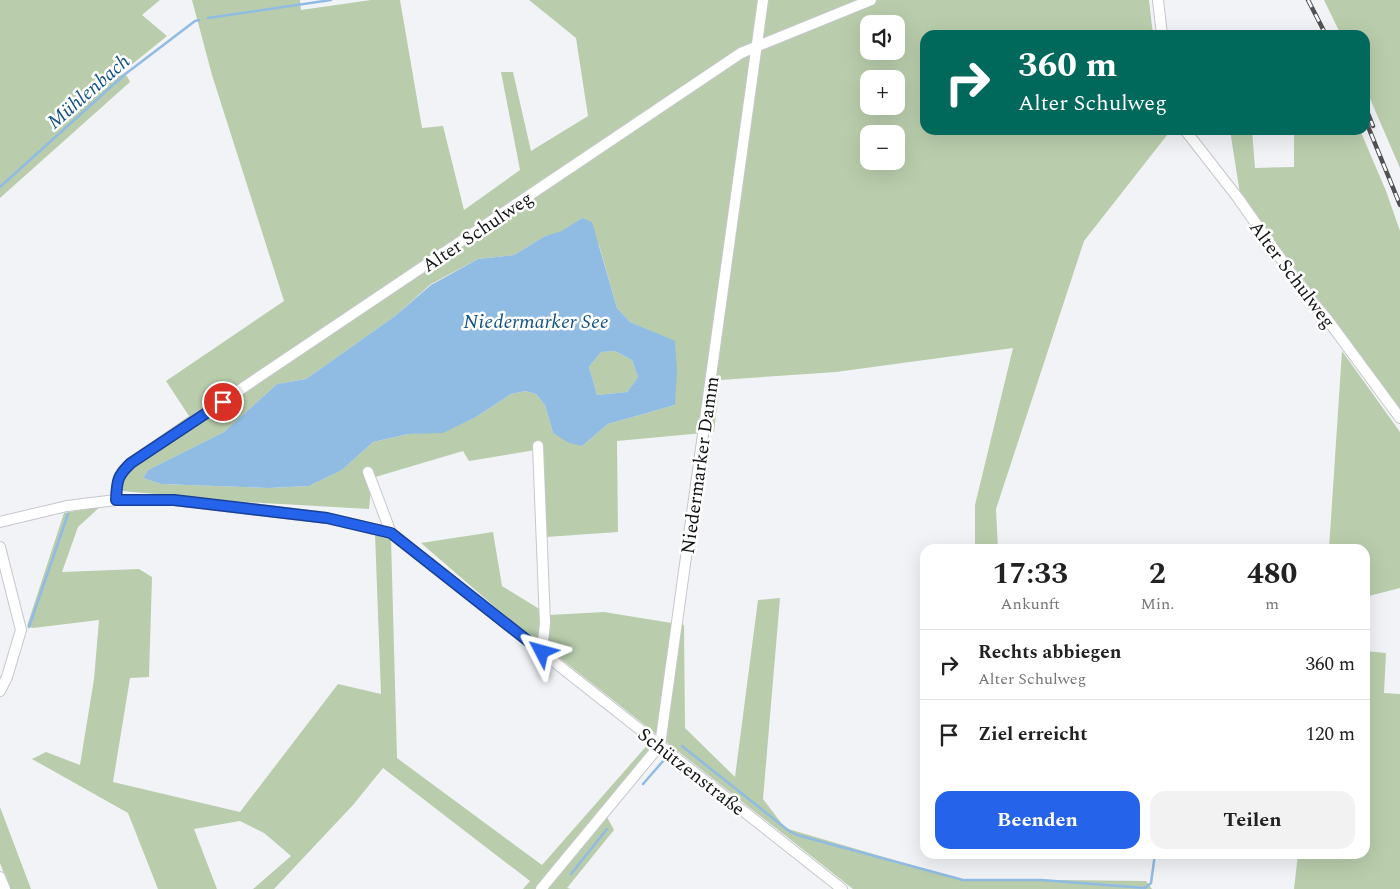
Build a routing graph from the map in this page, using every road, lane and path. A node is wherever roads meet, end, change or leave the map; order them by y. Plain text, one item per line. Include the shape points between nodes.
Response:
1 (763, 0) edge
2 (871, 0) edge
3 (1158, 0) edge
4 (1161, 30) edge
5 (756, 46) junction
6 (1189, 135) edge
7 (1400, 418) edge
8 (538, 446) dead end
9 (368, 472) dead end
10 (116, 500) junction
11 (0, 522) edge
12 (391, 533) junction
13 (0, 547) edge
14 (542, 652) junction
15 (0, 690) edge
16 (660, 745) junction
17 (0, 877) edge
18 (5, 889) edge
19 (541, 889) edge
20 (842, 889) edge

1 - 5 street, Niedermarker Damm
2 - 5 street, Alter Schulweg
3 - 4 street
5 - 10 street, Alter Schulweg via 732,59 131,463 117,479
5 - 16 street, Niedermarker Damm
6 - 7 street, Alter Schulweg
8 - 14 street via 545,623
9 - 12 street
10 - 11 street, Schützenstraße via 67,506
10 - 12 street, Schützenstraße via 174,500 327,518
12 - 14 street, Schützenstraße
13 - 15 street via 21,630
14 - 16 street, Schützenstraße
16 - 19 street
16 - 20 street, Schützenstraße
17 - 18 street

